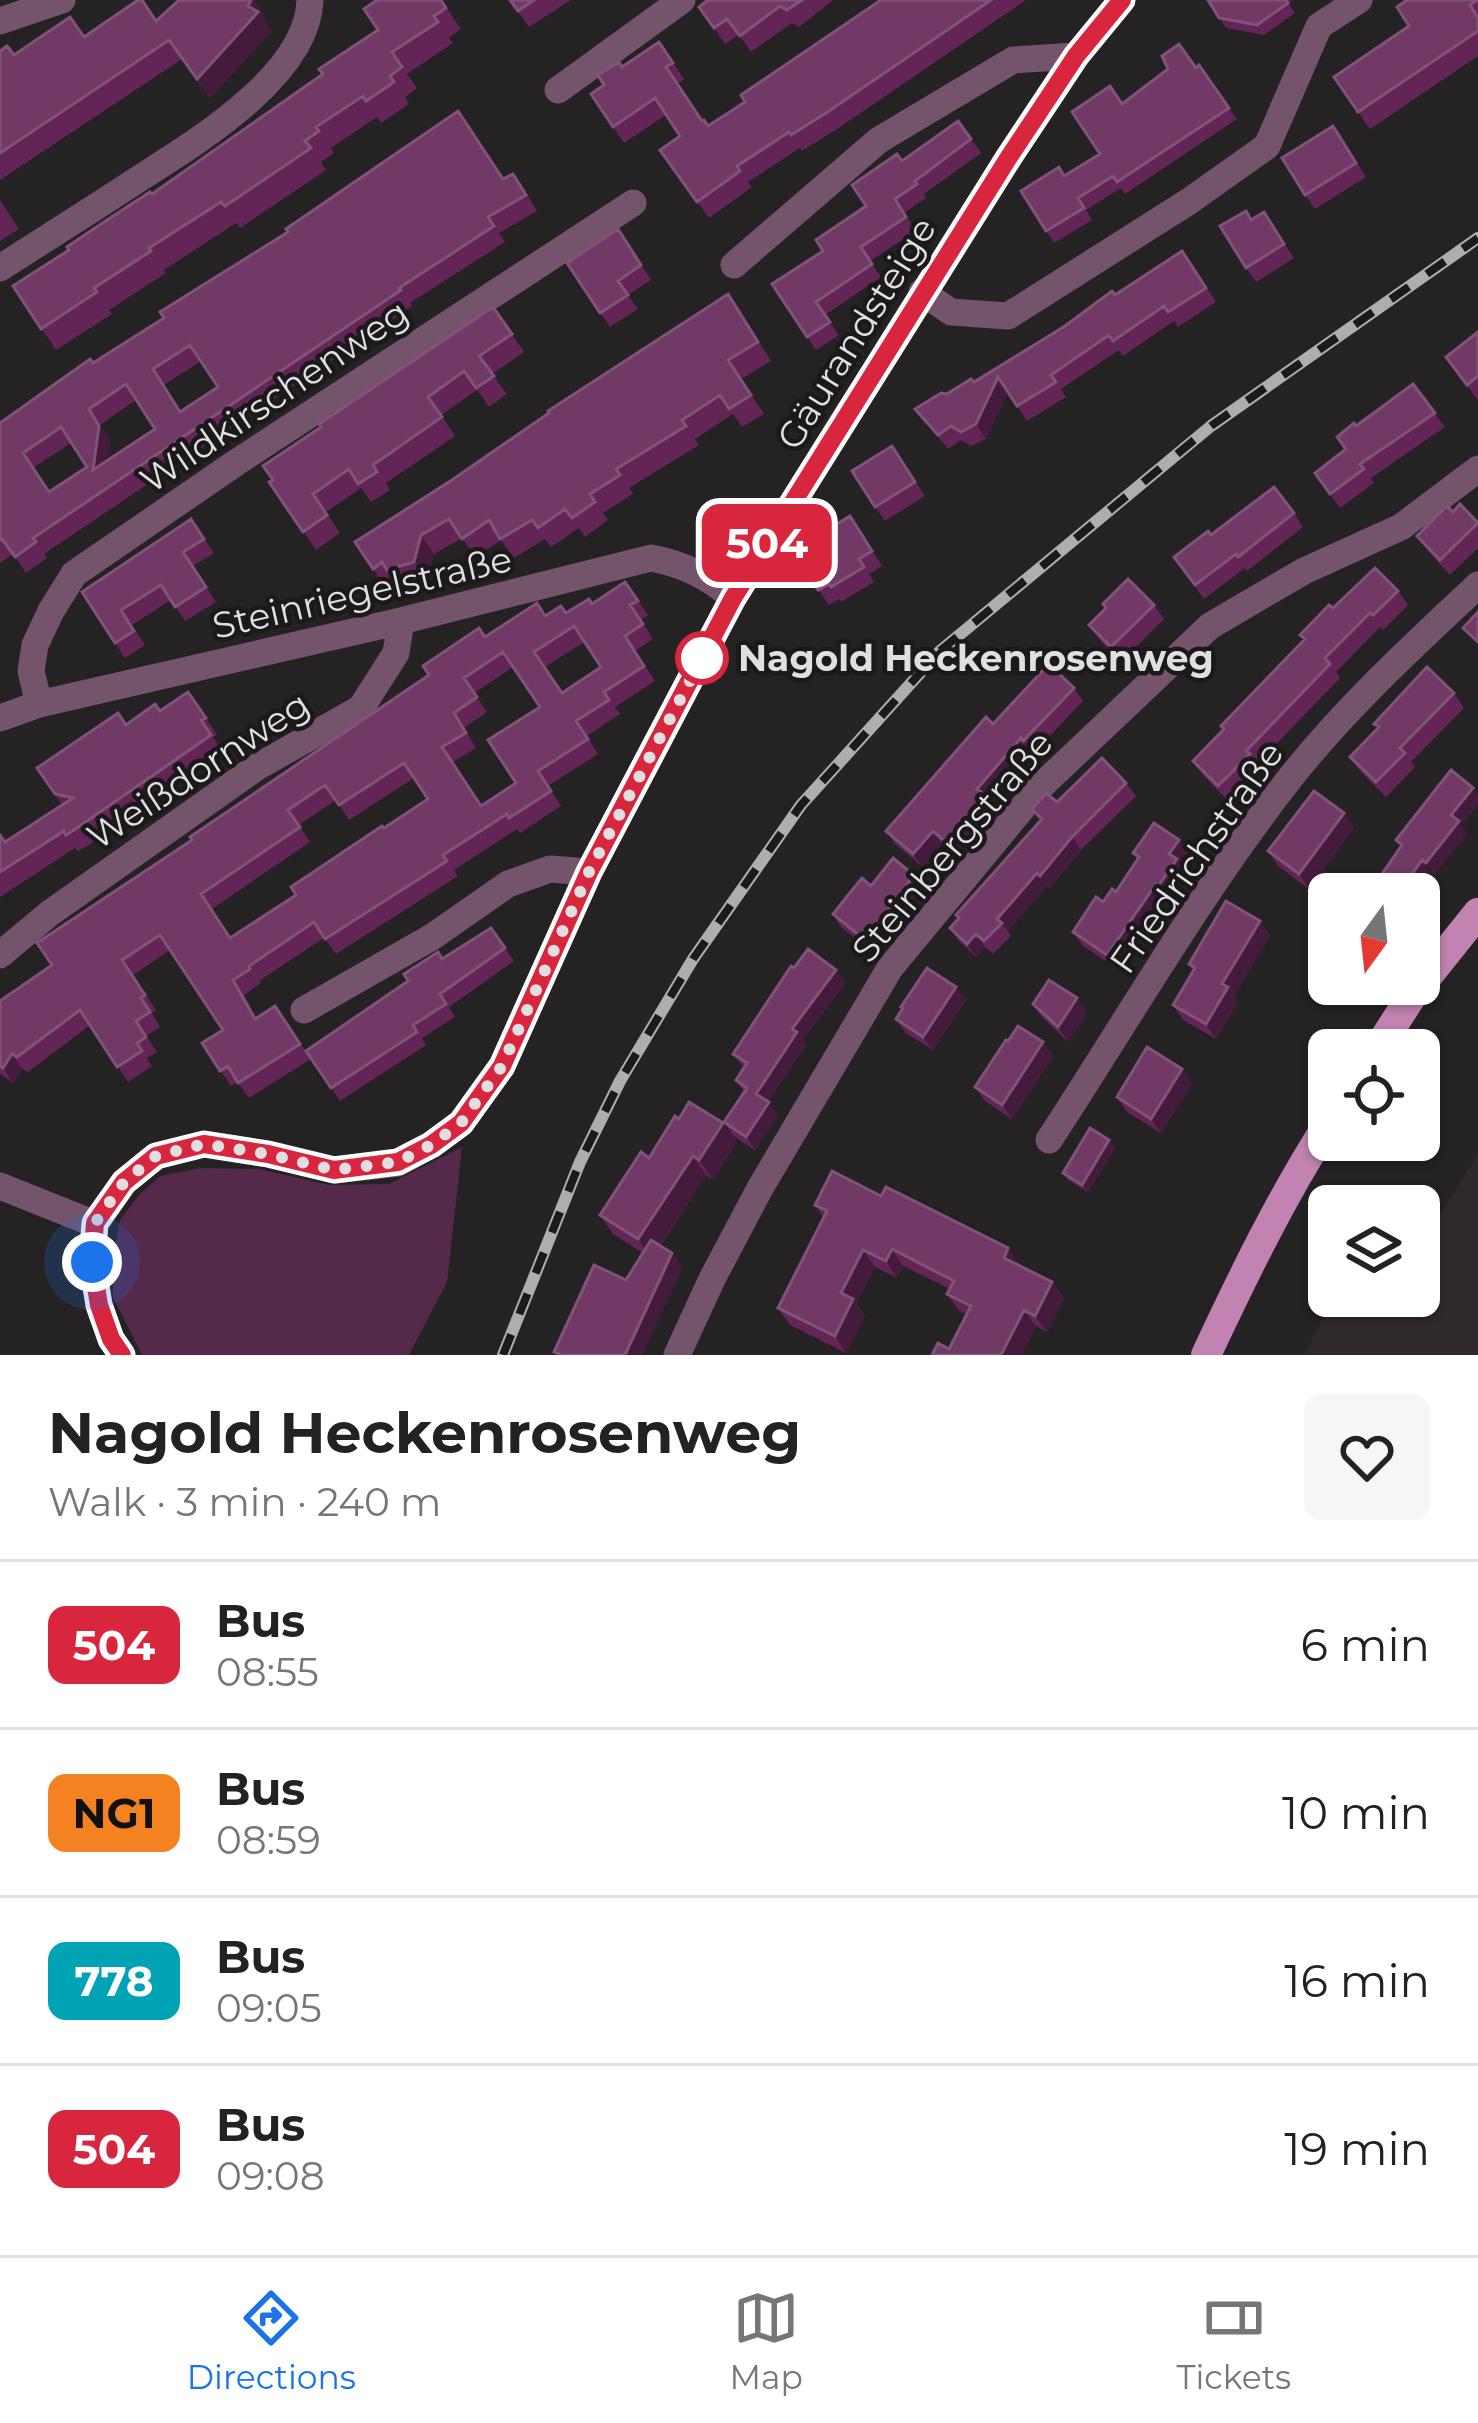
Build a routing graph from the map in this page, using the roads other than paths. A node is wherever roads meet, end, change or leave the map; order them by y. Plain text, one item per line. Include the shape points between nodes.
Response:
1 (62, 0) edge
2 (310, 0) edge
3 (682, 0) edge
4 (1122, 0) edge
5 (1359, 0) edge
6 (0, 21) edge
7 (1076, 56) junction
8 (558, 90) dead end
9 (633, 203) dead end
10 (734, 266) dead end
11 (0, 268) edge
12 (922, 292) junction
13 (1478, 469) edge
14 (1478, 585) edge
15 (733, 598) junction
16 (401, 621) junction
17 (39, 704) junction
18 (0, 718) edge
19 (589, 872) junction
20 (1478, 913) edge
21 (0, 955) edge
22 (304, 1010) dead end
23 (1390, 1029) edge
24 (1049, 1141) dead end
25 (1308, 1158) edge
26 (0, 1186) edge
27 (95, 1223) junction
28 (122, 1355) edge
29 (677, 1355) edge
30 (1207, 1355) edge

1 - 6 street
2 - 11 street via 284,63 224,123
3 - 8 street
4 - 7 street, Gäurandsteige
5 - 12 street via 1319,26 1268,146 1188,202 1008,316 951,312
7 - 10 street via 1012,60 879,140
7 - 12 street, Gäurandsteige
9 - 17 street, Wildkirschenweg via 74,574 35,645
12 - 15 street, Gäurandsteige
13 - 29 street, Steinbergstraße via 1402,527 1210,626 1038,789 890,968 759,1190
14 - 24 street, Friedrichstraße via 1291,777
15 - 16 street, Steinriegelstraße via 712,579 651,558
15 - 19 street, Gäurandsteige
16 - 17 street, Steinriegelstraße
16 - 21 street, Weißdornweg via 396,652 362,708 257,767
17 - 18 street, Steinriegelstraße
19 - 22 street via 550,869 508,884
19 - 27 street, Gäurandsteige via 502,1066 461,1123 431,1145 398,1162 334,1170 204,1144 156,1156 124,1182
20 - 23 main road
25 - 30 main road
26 - 27 street
27 - 28 street via 99,1305

